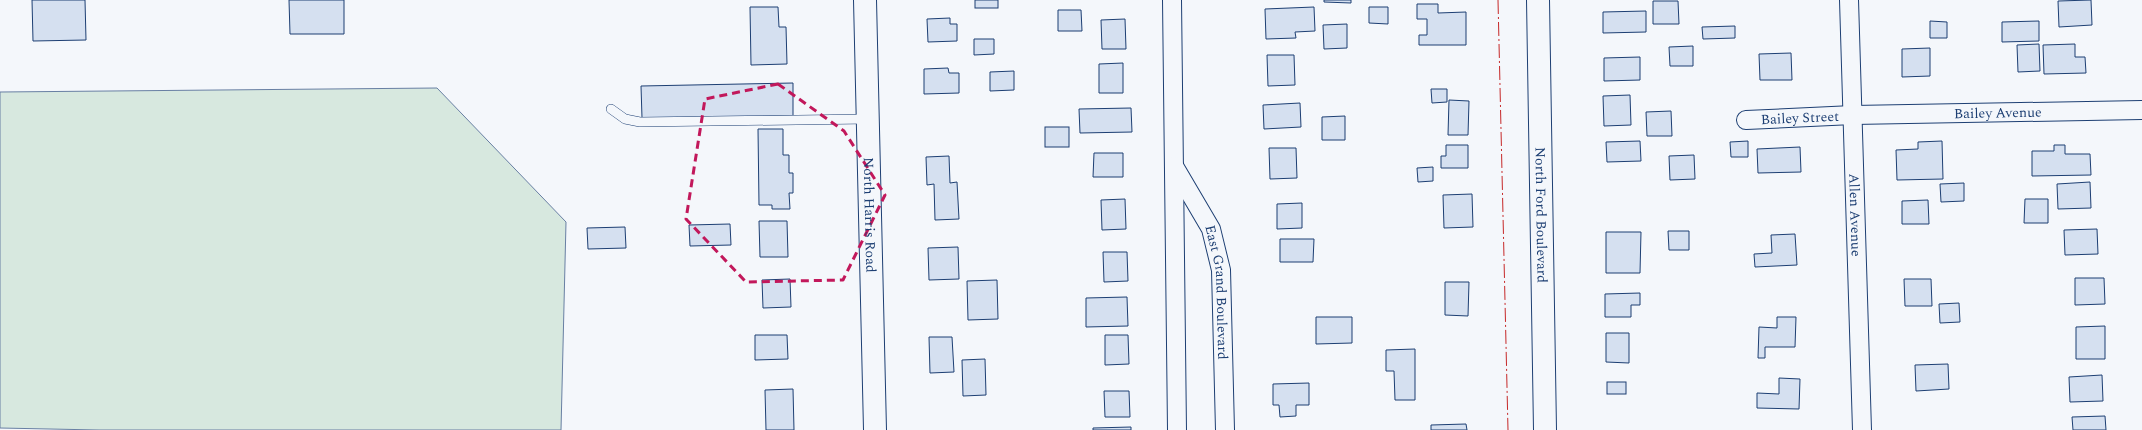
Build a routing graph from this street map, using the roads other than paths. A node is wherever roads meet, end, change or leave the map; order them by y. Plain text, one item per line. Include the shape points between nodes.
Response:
1 (865, 0) edge
2 (1172, 0) edge
3 (1538, 0) edge
4 (1849, 0) edge
5 (610, 109) dead end
6 (2142, 110) edge
7 (1853, 115) junction
8 (867, 119) junction
9 (1746, 120) dead end
10 (1173, 165) junction
11 (875, 430) edge
12 (1177, 430) edge
13 (1225, 430) edge
14 (1545, 430) edge
15 (1862, 430) edge

1 - 8 street, North Harris Road
2 - 10 street
3 - 14 street, North Ford Boulevard
4 - 7 street, Allen Avenue
5 - 8 lane via 626,119 640,122
6 - 7 street, Bailey Avenue
7 - 9 street, Bailey Street
7 - 15 street, Allen Avenue
8 - 11 street, North Harris Road
10 - 12 street
10 - 13 street, East Grand Boulevard via 1211,228 1220,263

